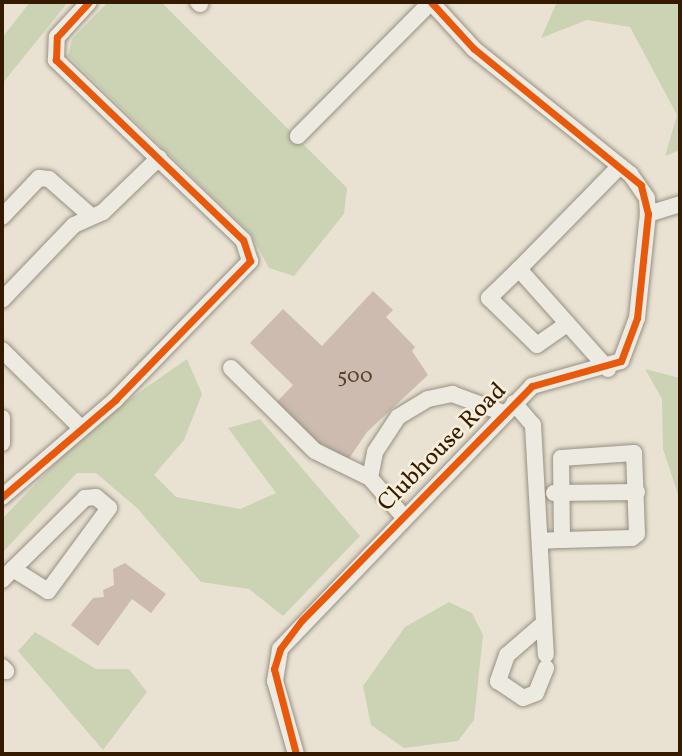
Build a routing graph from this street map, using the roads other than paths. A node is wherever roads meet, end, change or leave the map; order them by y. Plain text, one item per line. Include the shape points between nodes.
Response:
1 (89, 2) edge
2 (431, 2) edge
3 (298, 136) dead end
4 (159, 159) junction
5 (620, 166) junction
6 (680, 204) edge
7 (648, 214) junction
8 (91, 216) junction
9 (2, 217) edge
10 (519, 269) junction
11 (2, 300) edge
12 (567, 324) junction
13 (2, 350) edge
14 (231, 368) dead end
15 (608, 369) junction
16 (509, 408) junction
17 (2, 418) edge
18 (78, 425) junction
19 (2, 443) edge
20 (370, 478) junction
21 (637, 492) junction
22 (537, 493) junction
23 (562, 493) junction
24 (2, 497) edge
25 (403, 516) junction
26 (562, 540) junction
27 (540, 541) junction
28 (7, 574) edge
29 (544, 623) junction
30 (296, 754) edge

1 - 4 street via 57,37 56,60
2 - 3 street
2 - 5 street via 474,49
4 - 8 street
4 - 18 street via 243,240 250,261 115,400
5 - 7 street via 640,185
5 - 10 street
6 - 7 street
7 - 15 street via 631,345
8 - 9 street via 49,179 39,178
8 - 11 street
10 - 12 street
10 - 12 street via 489,298 537,345
12 - 15 street
13 - 18 street
14 - 20 street via 315,451
15 - 16 street, Clubhouse Road via 544,380
16 - 20 street via 462,396 428,399 385,433
16 - 22 street via 533,425
16 - 25 street, Clubhouse Road
17 - 19 street
18 - 24 street
20 - 25 street
21 - 23 street
21 - 23 street via 634,453 565,454
21 - 26 street via 632,538
22 - 23 street
22 - 27 street
23 - 26 street
25 - 30 street, Clubhouse Road via 280,649 275,681
26 - 27 street
27 - 29 street
28 - 28 street via 85,498 96,497 110,508 48,591
29 - 29 street via 546,662 536,693 523,698 498,681 507,655

